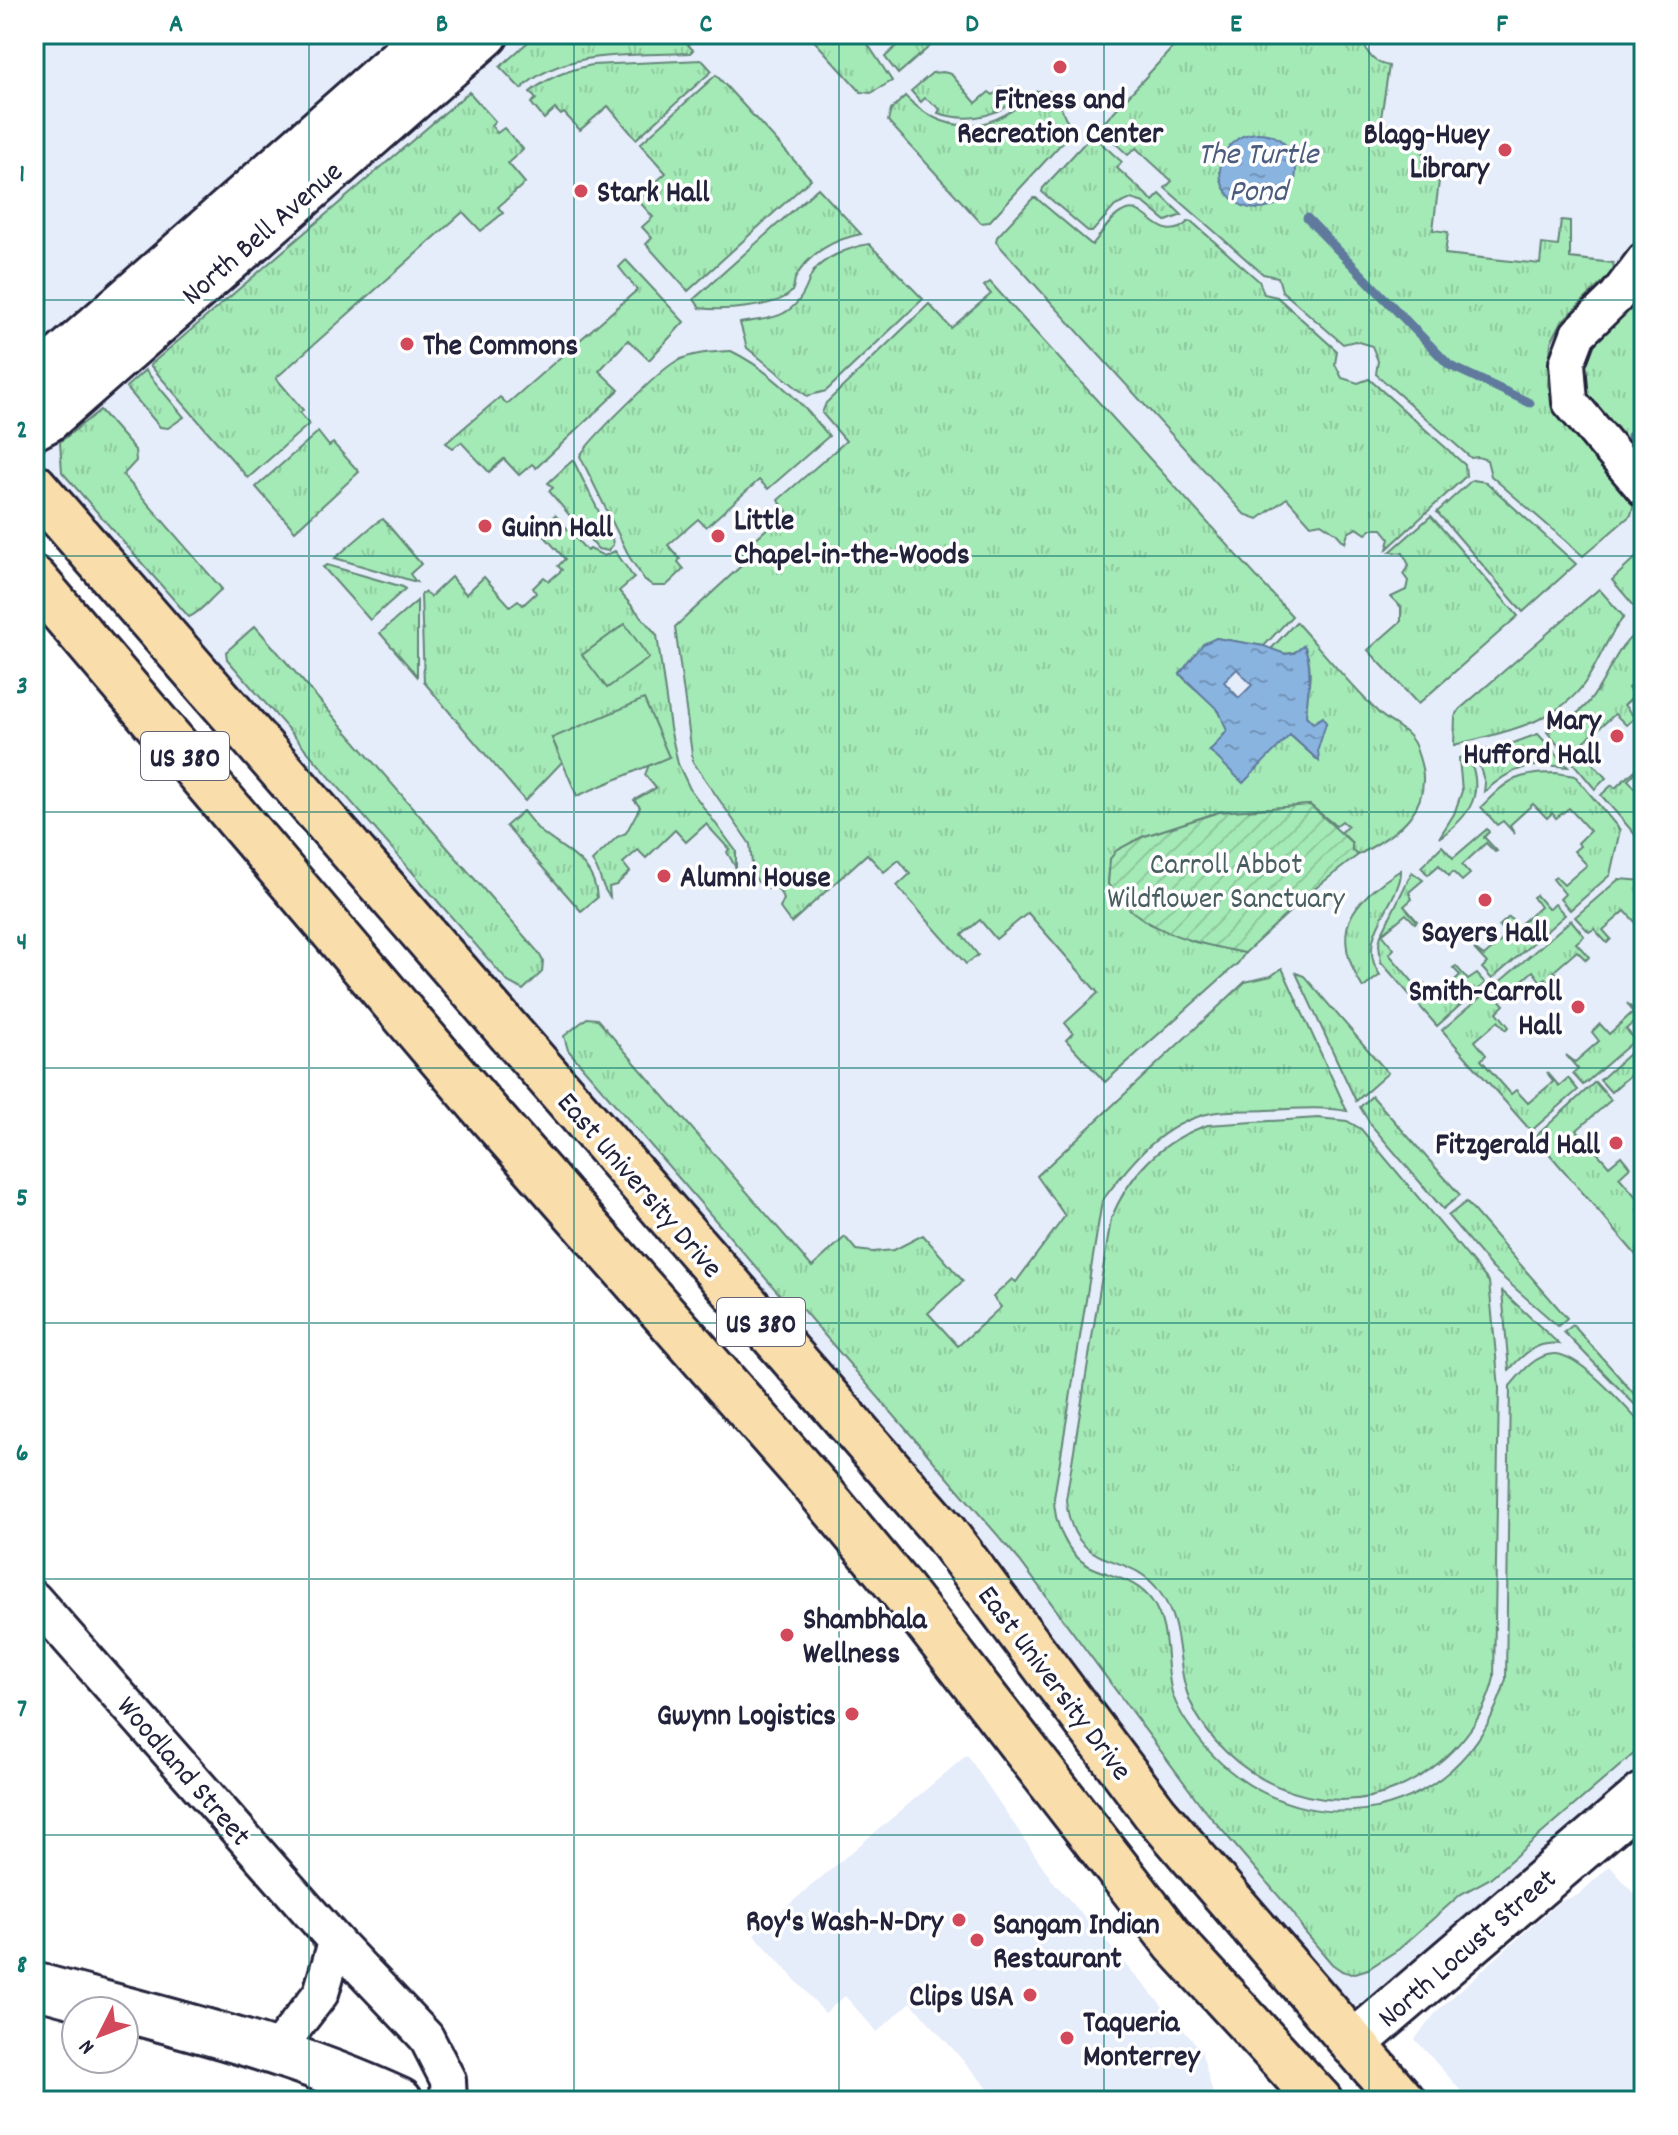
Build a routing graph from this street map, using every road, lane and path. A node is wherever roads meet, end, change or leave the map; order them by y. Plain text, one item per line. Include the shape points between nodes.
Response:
1 (429, 34) edge
2 (486, 34) edge
3 (1644, 260) edge
4 (34, 382) edge
5 (34, 427) edge
6 (34, 486) edge
7 (1644, 489) edge
8 (34, 579) edge
9 (34, 1599) edge
10 (1644, 1795) edge
11 (336, 1942) junction
12 (34, 1985) edge
13 (1353, 2044) junction
14 (276, 2051) junction
15 (1306, 2096) edge
16 (400, 2101) edge
17 (449, 2101) edge
18 (1403, 2101) edge

1 - 4 main road, North Bell Avenue
2 - 5 main road, North Bell Avenue
3 - 7 street via 1578,334 1567,363 1570,402
6 - 13 main road, East University Drive / US 380 via 945,1533 1155,1813
8 - 15 main road, US 380 via 484,1109 819,1490 1175,1943
9 - 11 street, Woodland Street
10 - 13 main road, North Locust Street
11 - 14 street via 321,1993
11 - 17 street, Woodland Street via 426,2037 448,2080
12 - 14 main road
13 - 15 main road, North Locust Street
13 - 18 main road, US 380
14 - 16 main road

